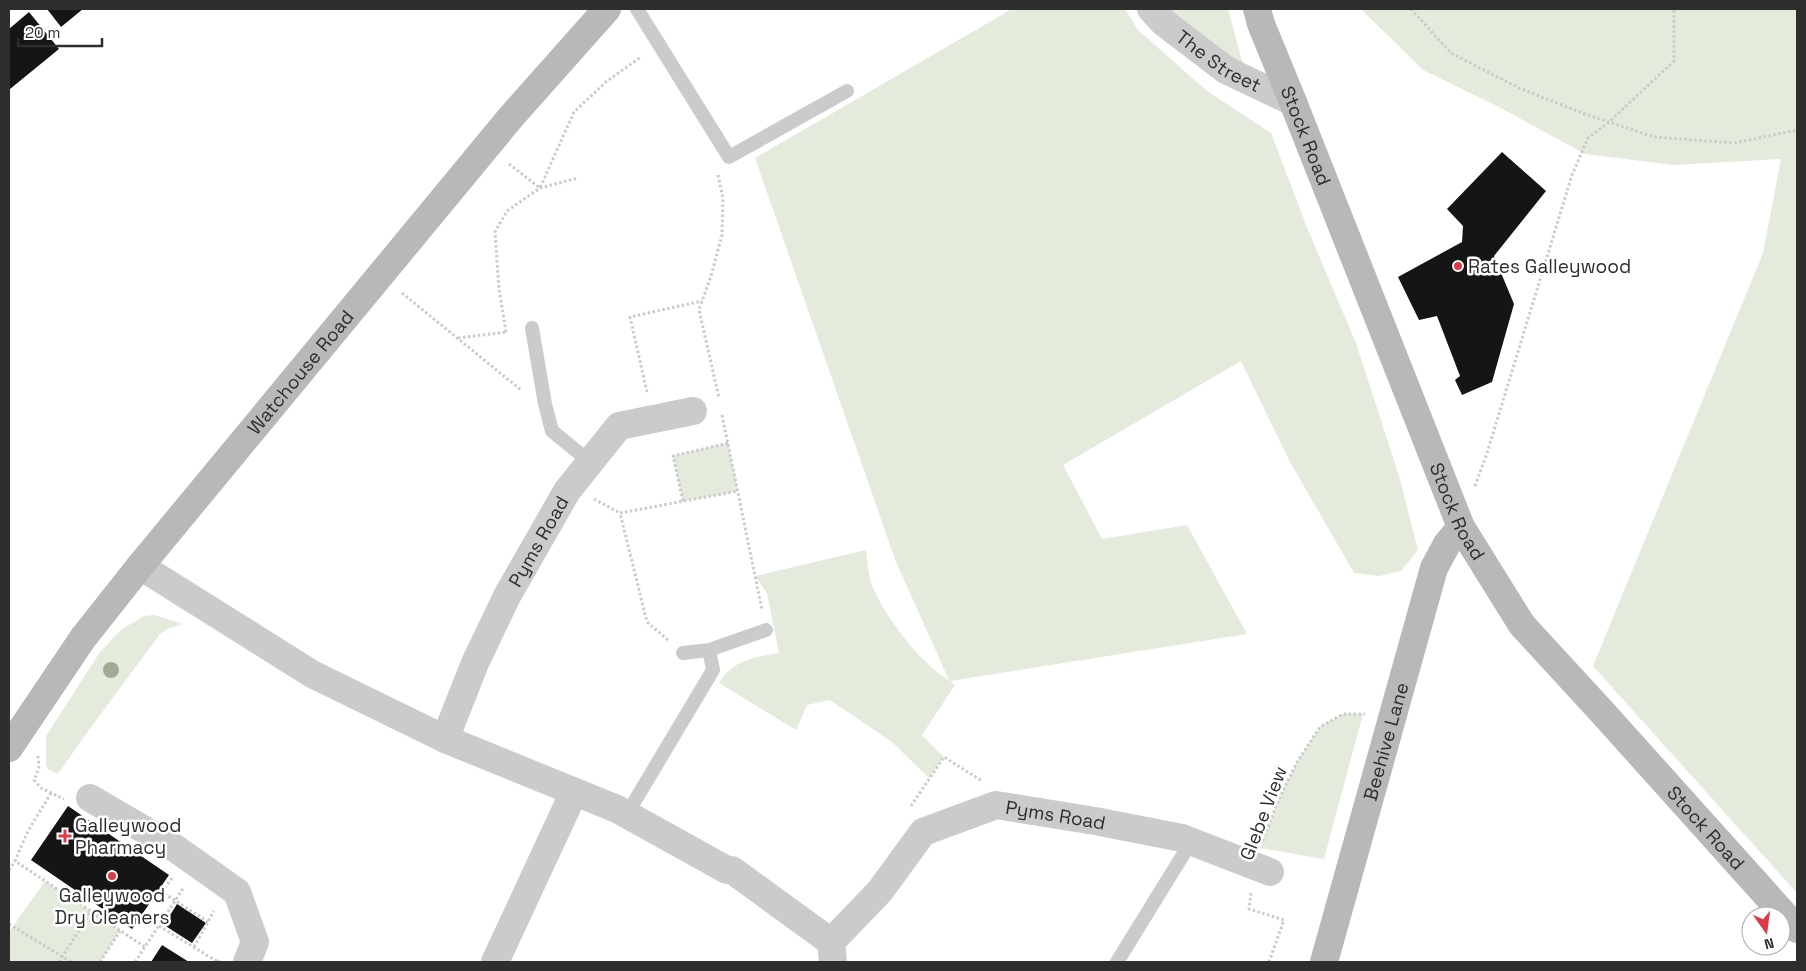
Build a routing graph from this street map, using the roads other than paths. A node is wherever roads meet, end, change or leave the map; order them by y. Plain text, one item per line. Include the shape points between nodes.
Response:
1 (607, 9) edge
2 (637, 9) edge
3 (1151, 9) edge
4 (1257, 9) edge
5 (847, 91) dead end
6 (1293, 102) junction
7 (532, 328) road end
8 (693, 411) dead end
9 (590, 462) junction
10 (1461, 527) junction
11 (140, 566) junction
12 (766, 630) road end
13 (709, 650) junction
14 (683, 653) road end
15 (445, 739) junction
16 (9, 748) edge
17 (574, 792) junction
18 (90, 798) road end
19 (627, 814) junction
20 (1191, 842) junction
21 (1263, 869) road end
22 (1797, 929) edge
23 (832, 952) edge
24 (234, 960) edge
25 (495, 962) edge
26 (1117, 962) edge
27 (1324, 962) edge

1 - 11 main road, Watchouse Road via 486,146
2 - 5 lane via 729,158
3 - 6 street, The Street via 1163,22 1226,70
4 - 6 main road, Stock Road
6 - 10 main road, Stock Road
7 - 9 lane via 552,432
8 - 9 street, Pyms Road via 619,426
9 - 15 street, Pyms Road via 568,490 507,596 475,663
10 - 22 main road, Stock Road via 1522,625
10 - 27 main road, Beehive Lane via 1434,568
11 - 15 street, Pyms Road via 312,674
11 - 16 main road, Watchouse Road via 83,638
12 - 13 lane
13 - 14 lane
13 - 19 lane via 713,670
15 - 17 street, Pyms Road
17 - 19 street, Pyms Road
17 - 25 street
18 - 24 street via 172,846 237,892 255,942
19 - 23 street, Pyms Road via 732,870
20 - 21 street, Pyms Road
20 - 23 street, Pyms Road via 1095,821 996,805 923,832
20 - 26 lane

